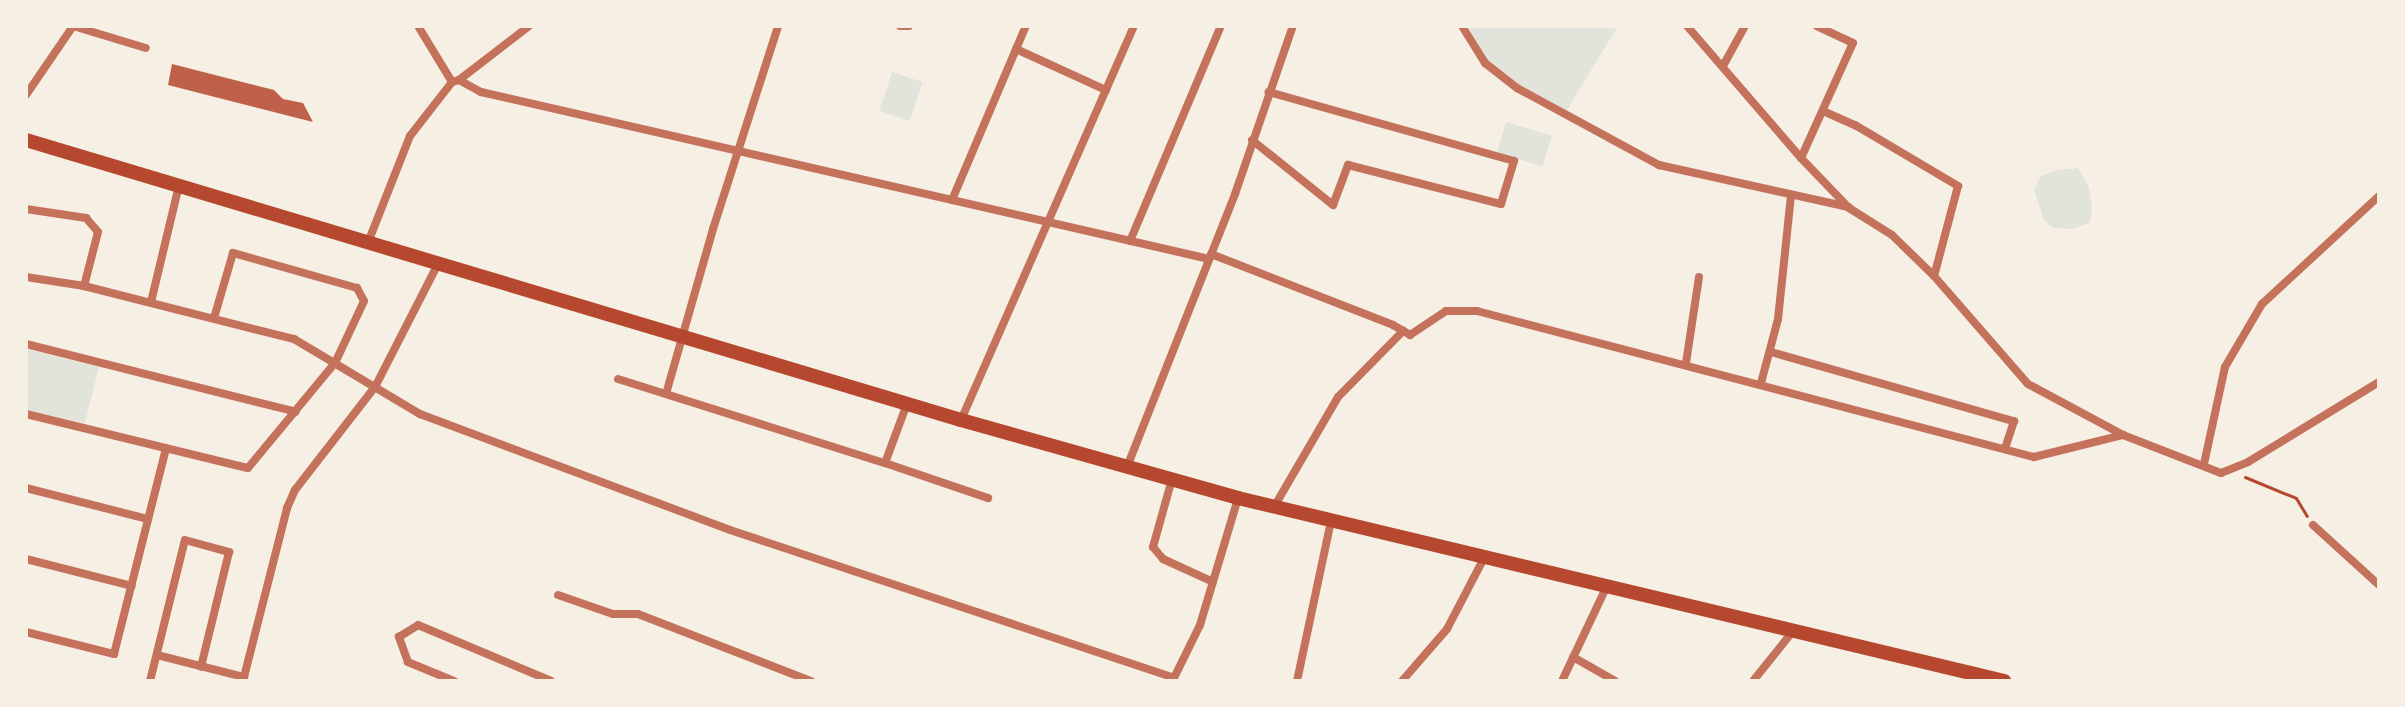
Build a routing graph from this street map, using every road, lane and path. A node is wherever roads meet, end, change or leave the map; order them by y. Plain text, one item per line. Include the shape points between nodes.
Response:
1 (418, 26) edge
2 (529, 26) edge
3 (778, 26) edge
4 (900, 26) edge
5 (909, 26) edge
6 (1026, 26) edge
7 (1134, 26) edge
8 (1221, 26) edge
9 (1293, 26) edge
10 (1462, 26) edge
11 (1687, 26) edge
12 (1745, 26) edge
13 (1817, 26) edge
14 (146, 48) dead end
15 (1016, 49) junction
16 (1723, 66) junction
17 (456, 81) junction
18 (1106, 90) junction
19 (1269, 92) junction
20 (26, 95) edge
21 (1823, 111) junction
22 (26, 140) edge
23 (1252, 140) junction
24 (737, 151) junction
25 (1801, 158) junction
26 (179, 185) junction
27 (1791, 195) junction
28 (2379, 196) edge
29 (952, 200) junction
30 (1849, 208) junction
31 (26, 209) edge
32 (1049, 221) junction
33 (369, 240) junction
34 (1130, 241) junction
35 (1210, 257) junction
36 (439, 261) junction
37 (1934, 276) junction
38 (26, 277) edge
39 (1699, 277) dead end
40 (84, 286) junction
41 (151, 302) junction
42 (214, 318) junction
43 (1403, 331) junction
44 (682, 334) junction
45 (26, 344) edge
46 (1771, 352) junction
47 (335, 363) junction
48 (1686, 363) junction
49 (618, 379) dead end
50 (2379, 382) edge
51 (1761, 383) junction
52 (375, 387) junction
53 (666, 394) junction
54 (907, 404) junction
55 (296, 412) junction
56 (26, 414) edge
57 (961, 420) junction
58 (2123, 435) junction
59 (166, 449) junction
60 (2005, 449) junction
61 (885, 463) junction
62 (2204, 464) junction
63 (1127, 467) junction
64 (2226, 471) junction
65 (1172, 479) junction
66 (26, 488) edge
67 (988, 498) dead end
68 (1238, 498) junction
69 (1274, 507) junction
70 (148, 519) junction
71 (1331, 521) junction
72 (2313, 525) joint
73 (1484, 558) junction
74 (26, 559) edge
75 (1213, 582) junction
76 (2379, 585) edge
77 (132, 586) junction
78 (1607, 586) junction
79 (558, 595) dead end
80 (1793, 631) junction
81 (26, 632) edge
82 (157, 655) junction
83 (1573, 657) junction
84 (201, 667) junction
85 (243, 679) edge
86 (1173, 680) edge
87 (150, 681) edge
88 (454, 681) edge
89 (551, 681) edge
90 (811, 681) edge
91 (1297, 681) edge
92 (1402, 681) edge
93 (1562, 681) edge
94 (1615, 681) edge
95 (1753, 681) edge
96 (2004, 681) edge

1 - 17 street
2 - 17 street
3 - 24 street
4 - 5 street
6 - 15 street
7 - 18 street
8 - 34 street
9 - 19 street
10 - 27 street via 1485,63 1517,88 1659,165
11 - 16 street
12 - 16 street
13 - 21 street via 1853,43
14 - 20 street via 73,26
15 - 18 street
15 - 29 street
16 - 25 street
17 - 24 street via 481,92
17 - 33 street via 410,136
18 - 32 street
19 - 23 street
19 - 23 street via 1514,161 1501,204 1348,165 1333,205
21 - 25 street
21 - 37 street via 1958,186
22 - 26 main road
23 - 35 street
24 - 29 street
24 - 44 street
25 - 30 street
26 - 33 main road
26 - 41 street
27 - 30 street
27 - 46 street
28 - 62 street via 2262,304 2225,367
29 - 32 street
30 - 37 street via 1892,235
31 - 40 street via 86,218 98,232
32 - 34 street
32 - 57 street
33 - 36 main road
34 - 35 street
35 - 43 street
35 - 63 street
36 - 44 main road
36 - 52 street
37 - 58 street via 2028,384
38 - 40 street
39 - 48 street
40 - 41 street
41 - 42 street
42 - 47 street via 294,339
42 - 47 street via 233,253 357,288 364,301
43 - 48 street via 1410,335 1446,311 1477,311
43 - 69 street via 1338,397
44 - 53 street
44 - 54 main road
45 - 55 street
46 - 51 street
46 - 60 street via 2014,421
47 - 52 street
47 - 55 street
48 - 51 street
49 - 53 street
50 - 64 street
51 - 60 street
52 - 85 street via 295,490
52 - 86 street via 420,414 730,530
53 - 61 street
54 - 57 main road
54 - 61 street
55 - 59 street via 248,468
56 - 59 street
57 - 63 main road
58 - 60 street via 2034,457
58 - 62 street
59 - 70 street
61 - 67 street
62 - 64 street
63 - 65 main road
64 - 72 path via 2296,498
65 - 68 main road
65 - 75 street via 1153,547 1163,559
66 - 70 street
68 - 69 main road
68 - 75 street
69 - 71 main road
70 - 77 street
71 - 73 main road
71 - 91 street
72 - 76 street
73 - 78 main road
73 - 92 street via 1447,629
74 - 77 street
75 - 86 street via 1200,625
77 - 81 street via 114,654
78 - 80 main road
78 - 83 street
79 - 90 street via 613,614 638,614
80 - 95 street
80 - 96 main road
82 - 84 street
82 - 84 street via 185,540 229,552
82 - 87 street
83 - 93 street
83 - 94 street
84 - 85 street
88 - 89 street via 408,662 399,637 418,625

